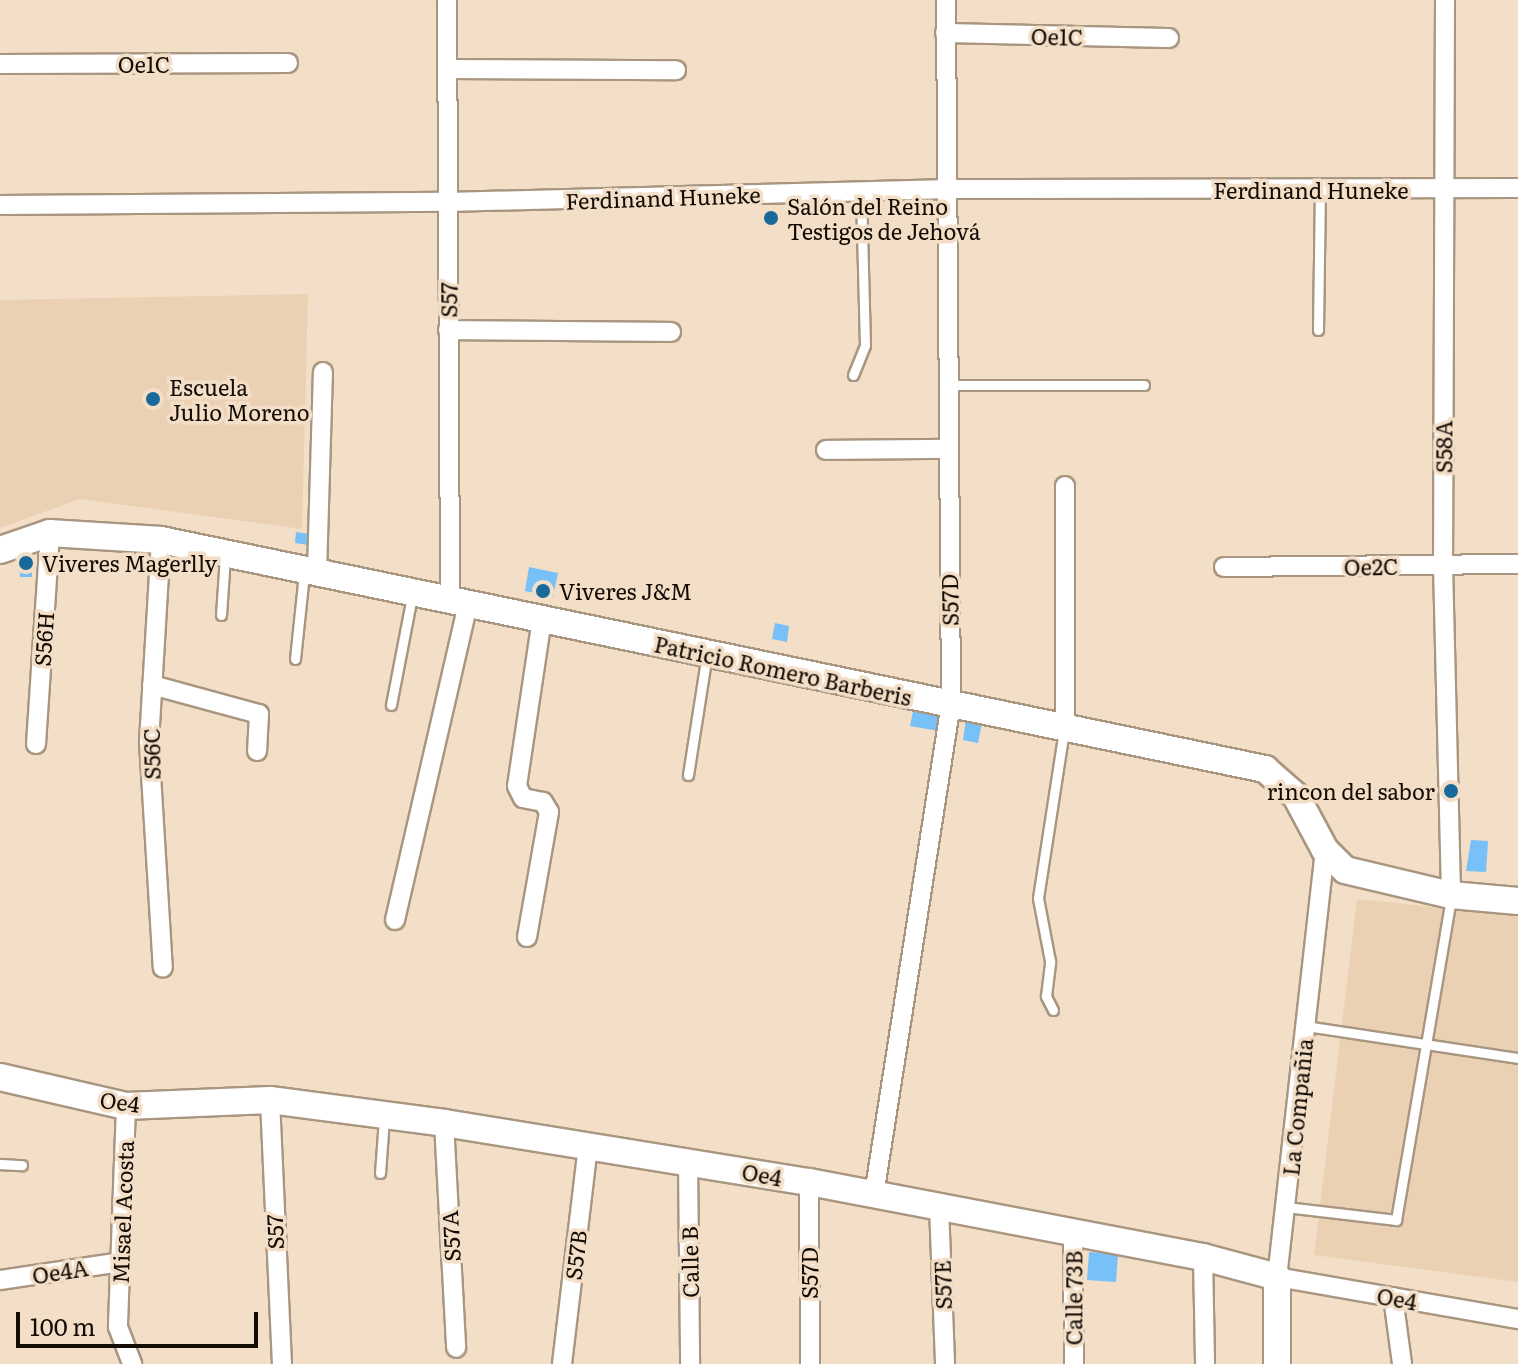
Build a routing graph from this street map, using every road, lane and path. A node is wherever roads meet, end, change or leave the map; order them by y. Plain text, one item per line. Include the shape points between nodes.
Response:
1 (447, 0) edge
2 (946, 0) edge
3 (1445, 0) edge
4 (945, 33) junction
5 (1169, 38) dead end
6 (288, 63) dead end
7 (0, 64) edge
8 (448, 69) junction
9 (676, 70) dead end
10 (1518, 188) edge
11 (950, 189) junction
12 (1320, 189) junction
13 (1443, 190) junction
14 (861, 191) junction
15 (448, 202) junction
16 (0, 205) edge
17 (448, 330) junction
18 (1318, 330) dead end
19 (671, 332) dead end
20 (323, 372) dead end
21 (853, 375) dead end
22 (947, 385) junction
23 (1144, 385) dead end
24 (946, 449) junction
25 (826, 450) dead end
26 (1065, 486) dead end
27 (50, 533) junction
28 (161, 540) junction
29 (0, 550) edge
30 (225, 553) junction
31 (1518, 564) edge
32 (1443, 565) junction
33 (1224, 567) dead end
34 (311, 571) junction
35 (413, 592) junction
36 (459, 602) junction
37 (221, 615) dead end
38 (542, 619) junction
39 (707, 654) junction
40 (295, 659) dead end
41 (152, 685) junction
42 (391, 705) dead end
43 (951, 706) junction
44 (1065, 729) junction
45 (36, 744) dead end
46 (257, 751) dead end
47 (688, 775) dead end
48 (1325, 850) junction
49 (1451, 895) junction
50 (1518, 901) edge
51 (395, 920) dead end
52 (527, 937) dead end
53 (163, 968) dead end
54 (1053, 1010) dead end
55 (1306, 1026) junction
56 (1428, 1048) junction
57 (1518, 1058) edge
58 (0, 1077) edge
59 (270, 1100) junction
60 (126, 1106) junction
61 (384, 1115) junction
62 (444, 1123) junction
63 (588, 1146) junction
64 (688, 1161) junction
65 (0, 1164) edge
66 (22, 1165) dead end
67 (380, 1173) dead end
68 (809, 1182) junction
69 (874, 1195) junction
70 (939, 1206) junction
71 (1286, 1207) junction
72 (1073, 1233) junction
73 (1203, 1257) junction
74 (120, 1262) junction
75 (1277, 1277) junction
76 (0, 1280) edge
77 (1393, 1297) junction
78 (1518, 1319) edge
79 (456, 1348) dead end
80 (132, 1364) edge
81 (282, 1364) edge
82 (562, 1364) edge
83 (690, 1364) edge
84 (810, 1364) edge
85 (945, 1364) edge
86 (1074, 1364) edge
87 (1205, 1364) edge
88 (1277, 1364) edge
89 (1402, 1364) edge

1 - 8 street, S57
2 - 4 street, S57D
3 - 13 street, S58A
4 - 5 street, Oe1C
4 - 11 street, S57D
6 - 7 street, Oe1C
8 - 9 street
8 - 15 street, S57
10 - 13 street, Ferdinand Huneke
11 - 12 street, Ferdinand Huneke
11 - 14 street, Ferdinand Huneke
11 - 22 street, S57D
12 - 13 street, Ferdinand Huneke
12 - 18 lane
13 - 32 street, S58A
14 - 15 street, Ferdinand Huneke
14 - 21 lane via 865,345
15 - 16 street, Ferdinand Huneke
15 - 17 street, S57
17 - 19 street
17 - 36 street, S57
20 - 34 street
22 - 23 lane
22 - 24 street, S57D
24 - 25 street
24 - 43 street, S57D
26 - 44 street
27 - 28 street, Patricio Romero Barberis
27 - 29 street, Patricio Romero Barberis
27 - 45 street, S56H
28 - 30 street, Patricio Romero Barberis
28 - 41 street, S56C
30 - 34 street, Patricio Romero Barberis
30 - 37 lane
31 - 32 street, Oe2C
32 - 33 street, Oe2C
32 - 49 street, S58A
34 - 35 street, Patricio Romero Barberis
34 - 40 lane
35 - 36 street, Patricio Romero Barberis
35 - 42 lane
36 - 38 street, Patricio Romero Barberis
36 - 51 street, S57
38 - 39 street, Patricio Romero Barberis
38 - 52 street via 517,786 523,798 543,802 549,812
39 - 43 street, Patricio Romero Barberis
39 - 47 lane
41 - 46 street via 259,714
41 - 53 street, S56C via 149,742
43 - 44 street, Patricio Romero Barberis
43 - 69 street, S57D
44 - 48 street, Patricio Romero Barberis via 1265,769 1296,796
44 - 54 lane via 1038,898 1050,961 1046,996
48 - 49 street, Patricio Romero Barberis via 1345,870 1366,878
48 - 55 street, La Compañia
49 - 50 street, Patricio Romero Barberis
49 - 56 lane
55 - 56 lane
55 - 71 street, La Compañia
56 - 57 lane
56 - 71 lane via 1396,1220
58 - 60 street, Oe4
59 - 60 street, Oe4
59 - 61 street, Oe4
59 - 81 street, S57
60 - 74 street, Misael Acosta
61 - 62 street, Oe4
61 - 67 lane
62 - 63 street, Oe4
62 - 79 street, S57A
63 - 64 street, Oe4
63 - 82 street, S57B
64 - 68 street, Oe4
64 - 83 street, Calle B
65 - 66 lane
68 - 69 street, Oe4
68 - 84 street, S57D
69 - 70 street, Oe4
70 - 72 street, Oe4
70 - 85 street, S57E
71 - 75 street, La Compañia
72 - 73 street, Oe4
72 - 86 street, Calle 73B
73 - 75 street, Oe4
73 - 87 street
74 - 76 street, Oe4A
74 - 80 street, Misael Acosta via 118,1327
75 - 77 street, Oe4
75 - 88 street, La Compañia
77 - 78 street, Oe4
77 - 89 street

